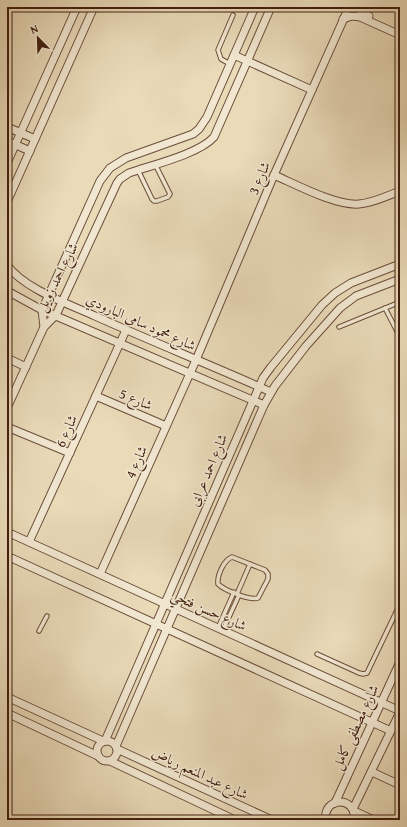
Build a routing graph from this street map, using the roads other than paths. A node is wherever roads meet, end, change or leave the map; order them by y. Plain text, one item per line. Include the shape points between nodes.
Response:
1 (77, 7) edge
2 (94, 7) edge
3 (255, 7) edge
4 (271, 7) edge
5 (349, 7) edge
6 (356, 7) edge
7 (233, 15) dead end
8 (343, 19) junction
9 (400, 30) edge
10 (400, 35) edge
11 (234, 55) junction
12 (248, 62) junction
13 (230, 64) junction
14 (312, 90) junction
15 (7, 127) edge
16 (21, 133) junction
17 (35, 139) junction
18 (7, 141) edge
19 (15, 145) junction
20 (30, 151) junction
21 (7, 163) edge
22 (155, 164) junction
23 (138, 170) junction
24 (274, 175) junction
25 (400, 191) edge
26 (7, 202) edge
27 (400, 264) edge
28 (7, 265) edge
29 (400, 279) edge
30 (7, 290) edge
31 (49, 295) junction
32 (62, 301) junction
33 (400, 302) edge
34 (386, 308) junction
35 (42, 310) junction
36 (56, 315) junction
37 (44, 326) junction
38 (339, 327) dead end
39 (126, 330) junction
40 (400, 337) edge
41 (120, 343) junction
42 (7, 358) edge
43 (196, 360) junction
44 (26, 366) junction
45 (190, 374) junction
46 (259, 387) junction
47 (271, 392) junction
48 (96, 396) junction
49 (253, 400) junction
50 (264, 405) junction
51 (7, 408) edge
52 (166, 426) junction
53 (7, 427) edge
54 (70, 453) junction
55 (7, 532) edge
56 (29, 542) junction
57 (7, 556) edge
58 (250, 564) junction
59 (100, 574) junction
60 (237, 594) junction
61 (165, 604) junction
62 (400, 604) edge
63 (176, 609) junction
64 (47, 616) dead end
65 (156, 623) junction
66 (168, 629) junction
67 (220, 629) junction
68 (39, 631) dead end
69 (318, 654) dead end
70 (400, 662) edge
71 (7, 697) edge
72 (381, 702) junction
73 (400, 711) edge
74 (7, 713) edge
75 (372, 722) junction
76 (391, 731) junction
77 (104, 741) junction
78 (117, 747) junction
79 (98, 756) junction
80 (110, 761) junction
81 (372, 772) junction
82 (400, 785) edge
83 (335, 803) junction
84 (353, 810) junction
85 (235, 820) edge
86 (272, 820) edge
87 (326, 820) edge
88 (354, 820) edge
89 (374, 820) edge

1 - 16 street
2 - 17 street
3 - 11 street, شارع احمد زويل
4 - 12 street, شارع احمد زويل
5 - 8 street, شارع 3
6 - 9 street via 362,13
7 - 13 lane via 218,50 221,59
8 - 10 street via 360,17
8 - 14 street, شارع 3
11 - 12 street
11 - 13 street, شارع احمد زويل
12 - 14 street
12 - 22 street, شارع احمد زويل via 218,130 210,142 197,150
13 - 31 street, شارع احمد زويل via 207,117 199,129 186,137 126,158 104,175
14 - 24 street, شارع 3
15 - 16 street
16 - 17 street
16 - 19 street
17 - 20 street
18 - 19 street
19 - 20 street
19 - 21 street
20 - 26 street
22 - 23 street, شارع احمد زويل
22 - 23 lane via 170,194 157,202 152,199
23 - 32 street, شارع احمد زويل via 124,176 117,183
24 - 25 street via 350,204 368,203
24 - 43 street, شارع 3
27 - 46 street, شارع احمد عرابى via 351,283 328,298 271,367
28 - 31 street, شارع محمود سامى البارودي via 21,280
29 - 47 street, شارع احمد عرابى via 356,296 340,308 306,346
30 - 35 street, شارع محمود سامى البارودي
31 - 32 street, شارع محمود سامى البارودي
31 - 35 street, شارع احمد زويل
32 - 36 street, شارع احمد زويل
32 - 39 street, شارع محمود سامى البارودي
33 - 34 lane
34 - 38 lane
34 - 40 lane
35 - 36 street, شارع محمود سامى البارودي
35 - 37 street, شارع احمد زويل
36 - 37 street, شارع احمد زويل
36 - 41 street, شارع محمود سامى البارودي
37 - 44 street
39 - 41 street, شارع 6
39 - 43 street, شارع محمود سامى البارودي
41 - 45 street, شارع محمود سامى البارودي
41 - 48 street, شارع 6
42 - 44 street
43 - 45 street, شارع 4
43 - 46 street, شارع محمود سامى البارودي
44 - 51 street
45 - 49 street, شارع محمود سامى البارودي
45 - 52 street, شارع 4
46 - 47 street, شارع محمود سامى البارودي
46 - 49 street, شارع احمد عرابى
47 - 50 street, شارع احمد عرابى
48 - 52 street, شارع 5
48 - 54 street, شارع 6
49 - 50 street, شارع محمود سامى البارودي
49 - 61 street, شارع احمد عرابى
50 - 63 street, شارع احمد عرابى
52 - 59 street, شارع 4
53 - 54 street
54 - 56 street, شارع 6
55 - 56 street, شارع حسن فتحي
56 - 59 street, شارع حسن فتحي
57 - 65 street
58 - 60 lane
58 - 60 lane via 267,572 268,579 258,598 252,600
58 - 60 lane via 230,557 218,578 218,584
59 - 61 street, شارع حسن فتحي
60 - 67 lane
61 - 63 street, شارع حسن فتحي
61 - 65 street, شارع احمد عرابى
62 - 69 lane via 367,673 360,673
63 - 66 street, شارع احمد عرابى
63 - 67 street, شارع حسن فتحي
64 - 68 lane
65 - 66 street
65 - 77 street, شارع احمد عرابى
66 - 75 street
66 - 78 street, شارع احمد عرابى
67 - 72 street, شارع حسن فتحي
70 - 72 street, شارع مصطفى كامل
71 - 77 street
72 - 73 street, شارع حسن فتحي
72 - 75 street, شارع مصطفى كامل
73 - 76 street
74 - 79 street
75 - 76 street
75 - 83 street, شارع مصطفى كامل
76 - 81 street
77 - 78 street via 112,742
77 - 79 street via 98,746
78 - 80 street via 116,756
78 - 86 street, شارع عبد المنعم رياض
79 - 80 street
80 - 85 street, شارع عبد المنعم رياض
81 - 82 street
81 - 84 street
83 - 84 street via 347,803
83 - 87 street, شارع مصطفى كامل via 328,808
84 - 88 street
84 - 89 street

